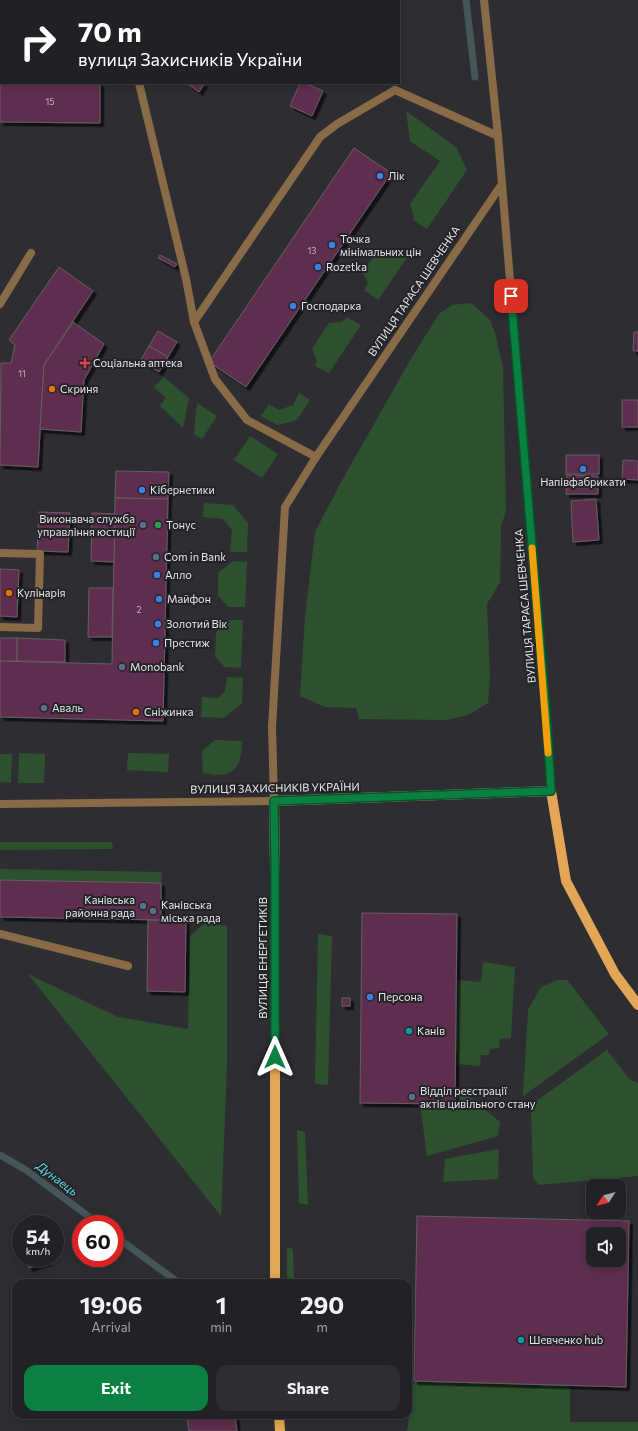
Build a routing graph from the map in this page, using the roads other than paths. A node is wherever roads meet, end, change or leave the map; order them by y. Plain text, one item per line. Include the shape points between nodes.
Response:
1 (484, 0) edge
2 (139, 84) edge
3 (498, 136) junction
4 (502, 184) junction
5 (31, 253) dead end
6 (0, 304) edge
7 (194, 322) junction
8 (316, 457) junction
9 (0, 553) edge
10 (0, 627) edge
11 (551, 791) junction
12 (274, 801) junction
13 (0, 804) edge
14 (0, 934) edge
15 (128, 966) dead end
16 (638, 1005) edge
17 (275, 1279) edge
18 (279, 1419) edge
19 (280, 1431) edge

1 - 3 street, ВУЛИЦЯ ТАРАСА ШЕВЧЕНКА
2 - 7 street
3 - 4 street, ВУЛИЦЯ ТАРАСА ШЕВЧЕНКА
3 - 7 street via 395,90 337,124 320,137
4 - 8 street, ВУЛИЦЯ ТАРАСА ШЕВЧЕНКА
4 - 11 street, ВУЛИЦЯ ТАРАСА ШЕВЧЕНКА
5 - 6 street
7 - 8 street via 215,379 247,420
8 - 12 street, ВУЛИЦЯ ТАРАСА ШЕВЧЕНКА via 285,507 272,727
9 - 10 street via 40,554 38,628
11 - 12 main road, ВУЛИЦЯ ЗАХИСНИКІВ УКРАЇНИ
11 - 16 main road, ВУЛИЦЯ ТАРАСА ШЕВЧЕНКА via 566,881 615,974
12 - 13 street, ВУЛИЦЯ ЗАХИСНИКІВ УКРАЇНИ
12 - 17 main road, ВУЛИЦЯ ЕНЕРГЕТИКІВ
14 - 15 street
18 - 19 main road

